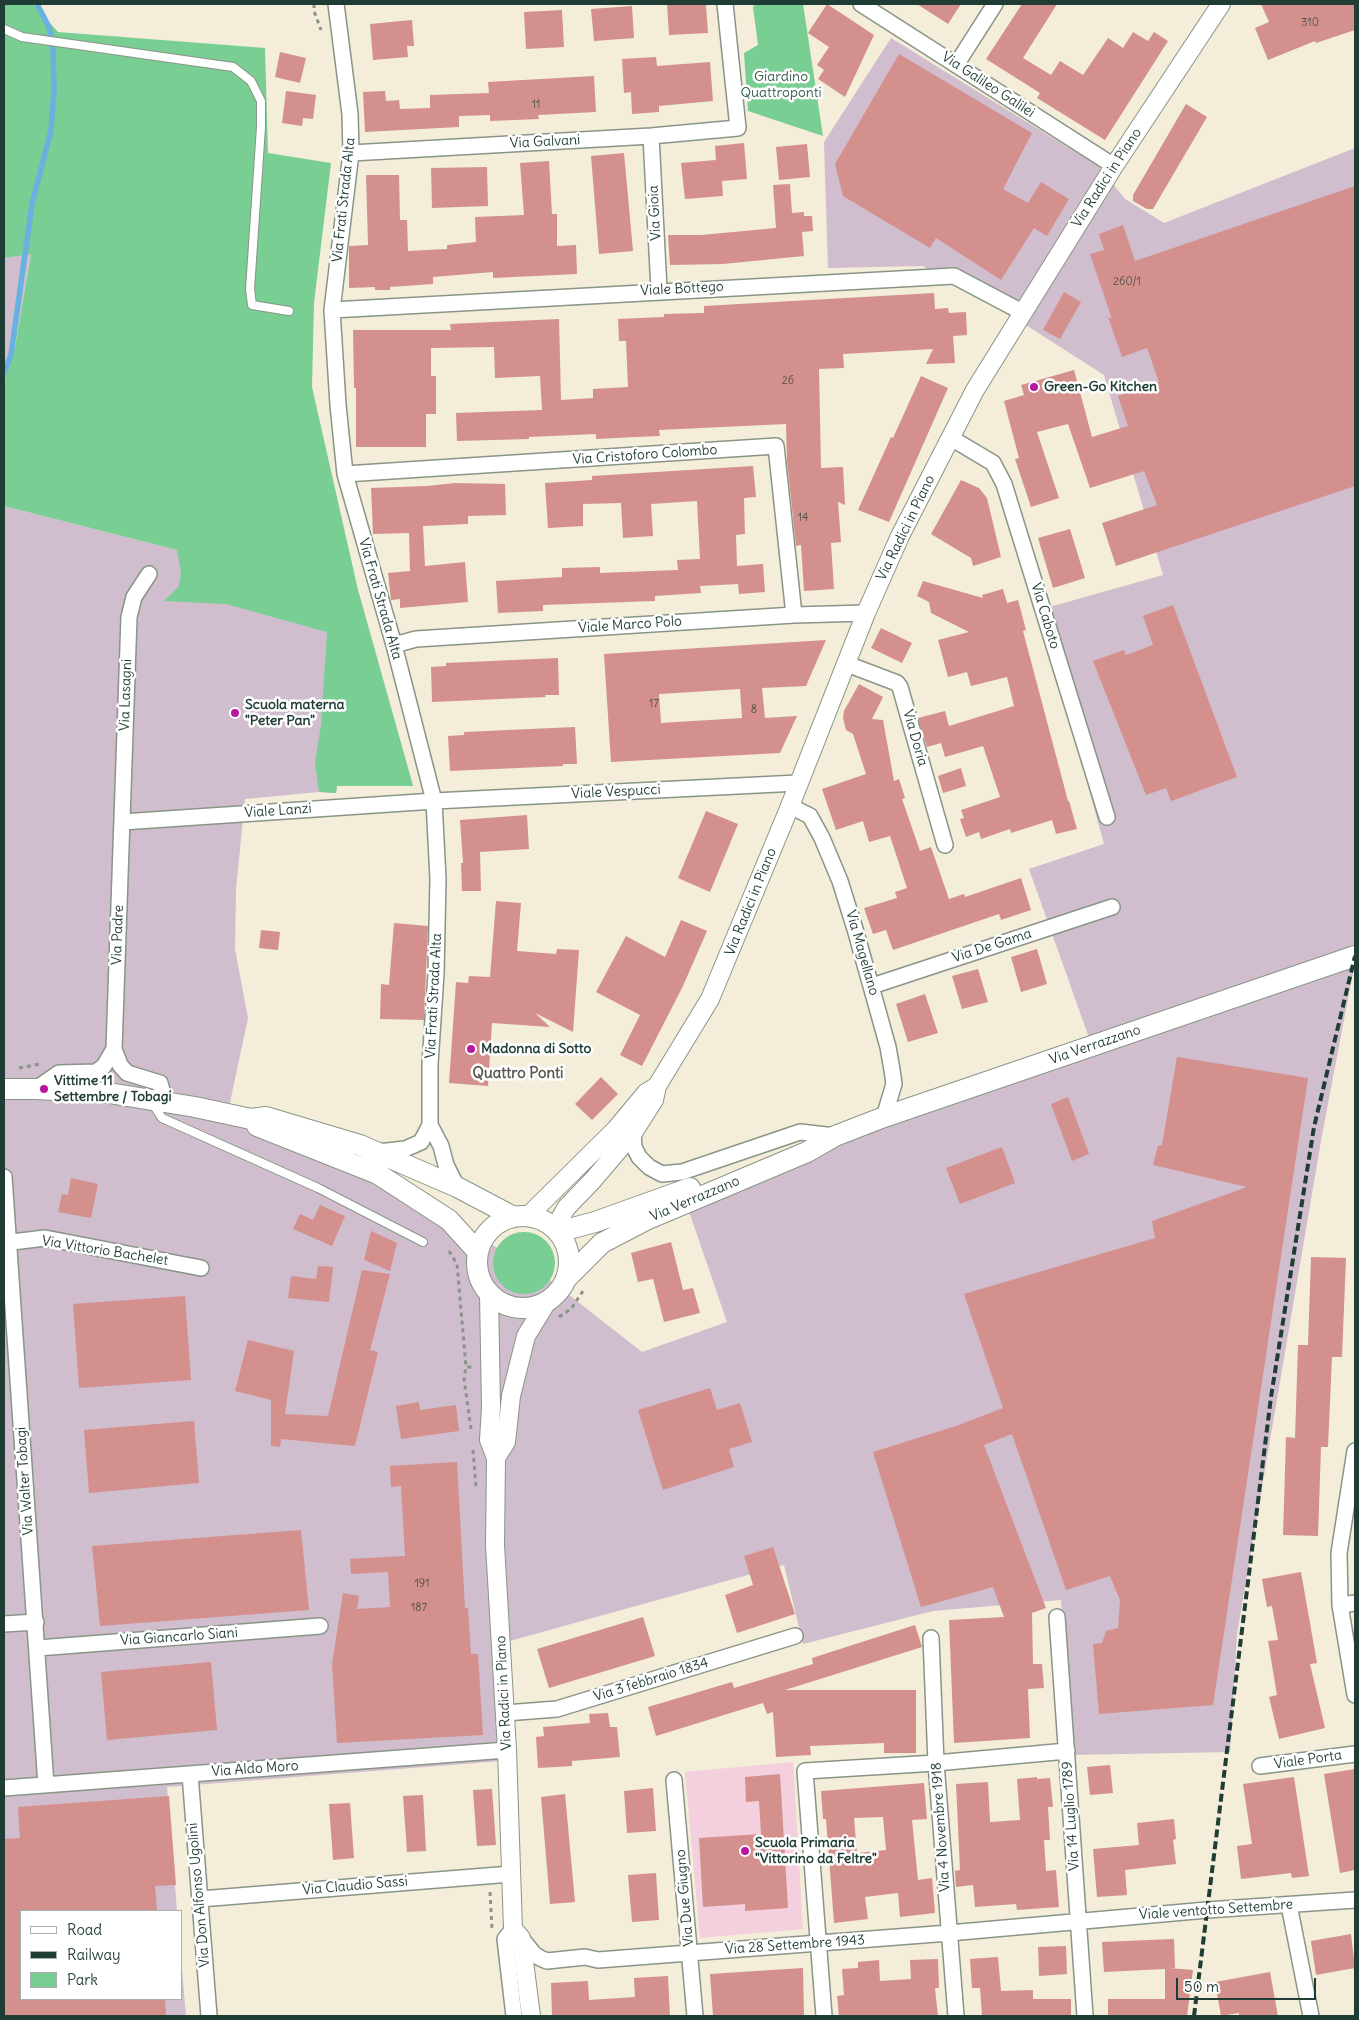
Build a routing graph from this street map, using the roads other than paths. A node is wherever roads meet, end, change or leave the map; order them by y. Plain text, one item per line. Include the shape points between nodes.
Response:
1 (336, 4) edge
2 (343, 4) edge
3 (725, 4) edge
4 (861, 4) edge
5 (995, 4) edge
6 (1220, 4) edge
7 (4, 29) edge
8 (956, 64) junction
9 (651, 136) junction
10 (351, 153) junction
11 (1114, 166) junction
12 (659, 290) junction
13 (289, 310) dead end
14 (332, 310) junction
15 (1022, 312) junction
16 (951, 438) junction
17 (345, 474) junction
18 (149, 574) dead end
19 (866, 613) junction
20 (794, 615) junction
21 (394, 645) junction
22 (847, 664) junction
23 (798, 783) junction
24 (434, 801) junction
25 (790, 806) junction
26 (1107, 817) dead end
27 (122, 822) junction
28 (945, 845) dead end
29 (1112, 907) dead end
30 (1355, 956) edge
31 (872, 986) junction
32 (114, 1049) junction
33 (657, 1086) junction
34 (4, 1089) edge
35 (36, 1089) junction
36 (158, 1101) junction
37 (884, 1118) junction
38 (251, 1119) junction
39 (430, 1125) junction
40 (633, 1133) junction
41 (835, 1136) junction
42 (376, 1152) junction
43 (4, 1177) edge
44 (457, 1187) junction
45 (521, 1216) junction
46 (557, 1230) junction
47 (423, 1242) dead end
48 (6, 1243) edge
49 (478, 1252) junction
50 (201, 1268) dead end
51 (566, 1279) junction
52 (489, 1293) junction
53 (548, 1300) junction
54 (1355, 1451) edge
55 (496, 1458) junction
56 (1355, 1603) edge
57 (1340, 1605) junction
58 (1057, 1617) dead end
59 (36, 1622) junction
60 (4, 1624) edge
61 (320, 1626) dead end
62 (795, 1636) dead end
63 (931, 1638) dead end
64 (38, 1648) junction
65 (1355, 1695) edge
66 (505, 1713) junction
67 (507, 1750) junction
68 (1066, 1751) junction
69 (1355, 1754) edge
70 (936, 1763) junction
71 (1260, 1766) dead end
72 (190, 1774) junction
73 (674, 1780) dead end
74 (46, 1785) junction
75 (4, 1788) edge
76 (511, 1874) junction
77 (200, 1899) junction
78 (1355, 1900) edge
79 (1289, 1905) junction
80 (1078, 1921) junction
81 (517, 1933) junction
82 (950, 1933) junction
83 (818, 1944) junction
84 (690, 1953) junction
85 (209, 2016) edge
86 (514, 2016) edge
87 (531, 2016) edge
88 (695, 2016) edge
89 (824, 2016) edge
90 (956, 2016) edge
91 (1085, 2016) edge
92 (1310, 2016) edge

1 - 2 street
1 - 10 street, Via Frati Strada Alta via 350,114
3 - 9 street, Via Galvani via 738,128
4 - 8 street, Via Galileo Galilei
5 - 8 street
6 - 11 street, Via Radici in Piano
7 - 13 lane via 22,37 233,68 251,81 261,101 250,289 252,305
8 - 11 street, Via Galileo Galilei
9 - 10 street, Via Galvani
9 - 12 street, Via Gioia
10 - 14 street, Via Frati Strada Alta
11 - 15 street, Via Radici in Piano
12 - 14 street, Viale Bottego
12 - 15 street, Viale Bottego via 954,276
14 - 17 street, Via Frati Strada Alta
15 - 16 street, Via Radici in Piano via 975,390
16 - 19 street, Via Radici in Piano via 900,536
16 - 26 street, Via Caboto via 993,463 1004,484
17 - 20 street, Via Cristoforo Colombo via 776,446
17 - 21 street, Via Frati Strada Alta
18 - 27 street, Via Lasagni via 134,596 130,617
19 - 20 street, Viale Marco Polo
19 - 22 street, Via Radici in Piano
20 - 21 street, Viale Marco Polo via 416,639
21 - 24 street, Via Frati Strada Alta
22 - 23 street, Via Radici in Piano
22 - 28 street, Via Doria via 900,687
23 - 24 street, Viale Vespucci
23 - 25 street, Via Radici in Piano
24 - 27 street, Viale Lanzi
24 - 39 street, Via Frati Strada Alta via 438,879
25 - 31 street, Via Magellano via 810,816 822,838 840,881
25 - 33 street, Via Radici in Piano via 710,999
27 - 32 street, Via Padre
29 - 31 street, Via De Gama
30 - 37 main road, Via Verrazzano
31 - 37 street, Via Magellano via 894,1084
32 - 35 street via 104,1066 96,1072 59,1073
32 - 36 street, Via Padre via 127,1073 160,1083
33 - 40 street, Via Radici in Piano via 654,1100
33 - 45 street, Via Radici in Piano via 646,1093 616,1129
34 - 35 main road
35 - 36 main road via 109,1093
36 - 38 main road
36 - 47 lane via 162,1118 318,1188
37 - 41 main road, Via Verrazzano
38 - 42 main road via 266,1117
38 - 49 main road via 260,1128 378,1174 449,1220
39 - 42 street via 421,1142 405,1149
39 - 44 street, Via Frati Strada Alta
40 - 41 street, Via Verrazzano via 639,1157 662,1174 682,1172 800,1132
40 - 46 street, Via Radici in Piano via 566,1208
41 - 46 main road, Via Verrazzano via 802,1142 595,1222
41 - 51 main road, Via Verrazzano via 807,1152 648,1219 602,1242
42 - 44 main road
43 - 48 street, Via Walter Tobagi
44 - 45 main road
45 - 46 main road via 542,1220
45 - 49 main road, Via Radici in Piano via 494,1225 481,1242
46 - 51 main road via 568,1250
48 - 50 street, Via Vittorio Bachelet via 45,1238
48 - 59 street, Via Walter Tobagi
49 - 52 main road, Via Radici in Piano via 478,1274
51 - 53 main road, Via Radici in Piano
52 - 53 main road, Via Radici in Piano via 499,1301 524,1308
52 - 55 street, Via Radici in Piano via 489,1440
53 - 55 street, Via Radici in Piano via 526,1336 511,1396 506,1442
54 - 57 street via 1339,1553
55 - 66 street, Via Radici in Piano via 496,1545
56 - 57 street
57 - 65 street
58 - 68 street, Via 14 Luglio 1789
59 - 60 street
59 - 64 street, Via Walter Tobagi
61 - 64 street, Via Giancarlo Siani
62 - 66 street, Via 3 febbraio 1834 via 558,1709
63 - 70 street, Via 4 Novembre 1918
64 - 74 street, Via Walter Tobagi
66 - 67 street, Via Radici in Piano
67 - 72 street, Via Aldo Moro
67 - 76 street, Via Radici in Piano
68 - 70 street
68 - 80 street, Via 14 Luglio 1789
69 - 71 street, Viale Porta
70 - 82 street, Via 4 Novembre 1918
70 - 83 street via 805,1771
72 - 74 street, Via Aldo Moro
72 - 77 street, Via Don Alfonso Ugolini
73 - 84 street, Via Due Giugno
74 - 75 street, Via Aldo Moro
76 - 77 street, Via Claudio Sassi
76 - 81 street, Via Radici in Piano
77 - 85 street, Via Don Alfonso Ugolini
78 - 79 street, Viale ventotto Settembre
79 - 80 street, Viale ventotto Settembre
79 - 92 street
80 - 82 street, Via 28 Settembre 1943
80 - 91 street, Via 14 Luglio 1789
81 - 84 street, Via 28 Settembre 1943 via 534,1954 547,1961
81 - 86 street, Via Radici in Piano via 505,1939
81 - 87 street, Via Radici in Piano
82 - 83 street, Via 28 Settembre 1943
82 - 90 street, Via 4 Novembre 1918
83 - 84 street, Via 28 Settembre 1943
83 - 89 street
84 - 88 street, Via Due Giugno

